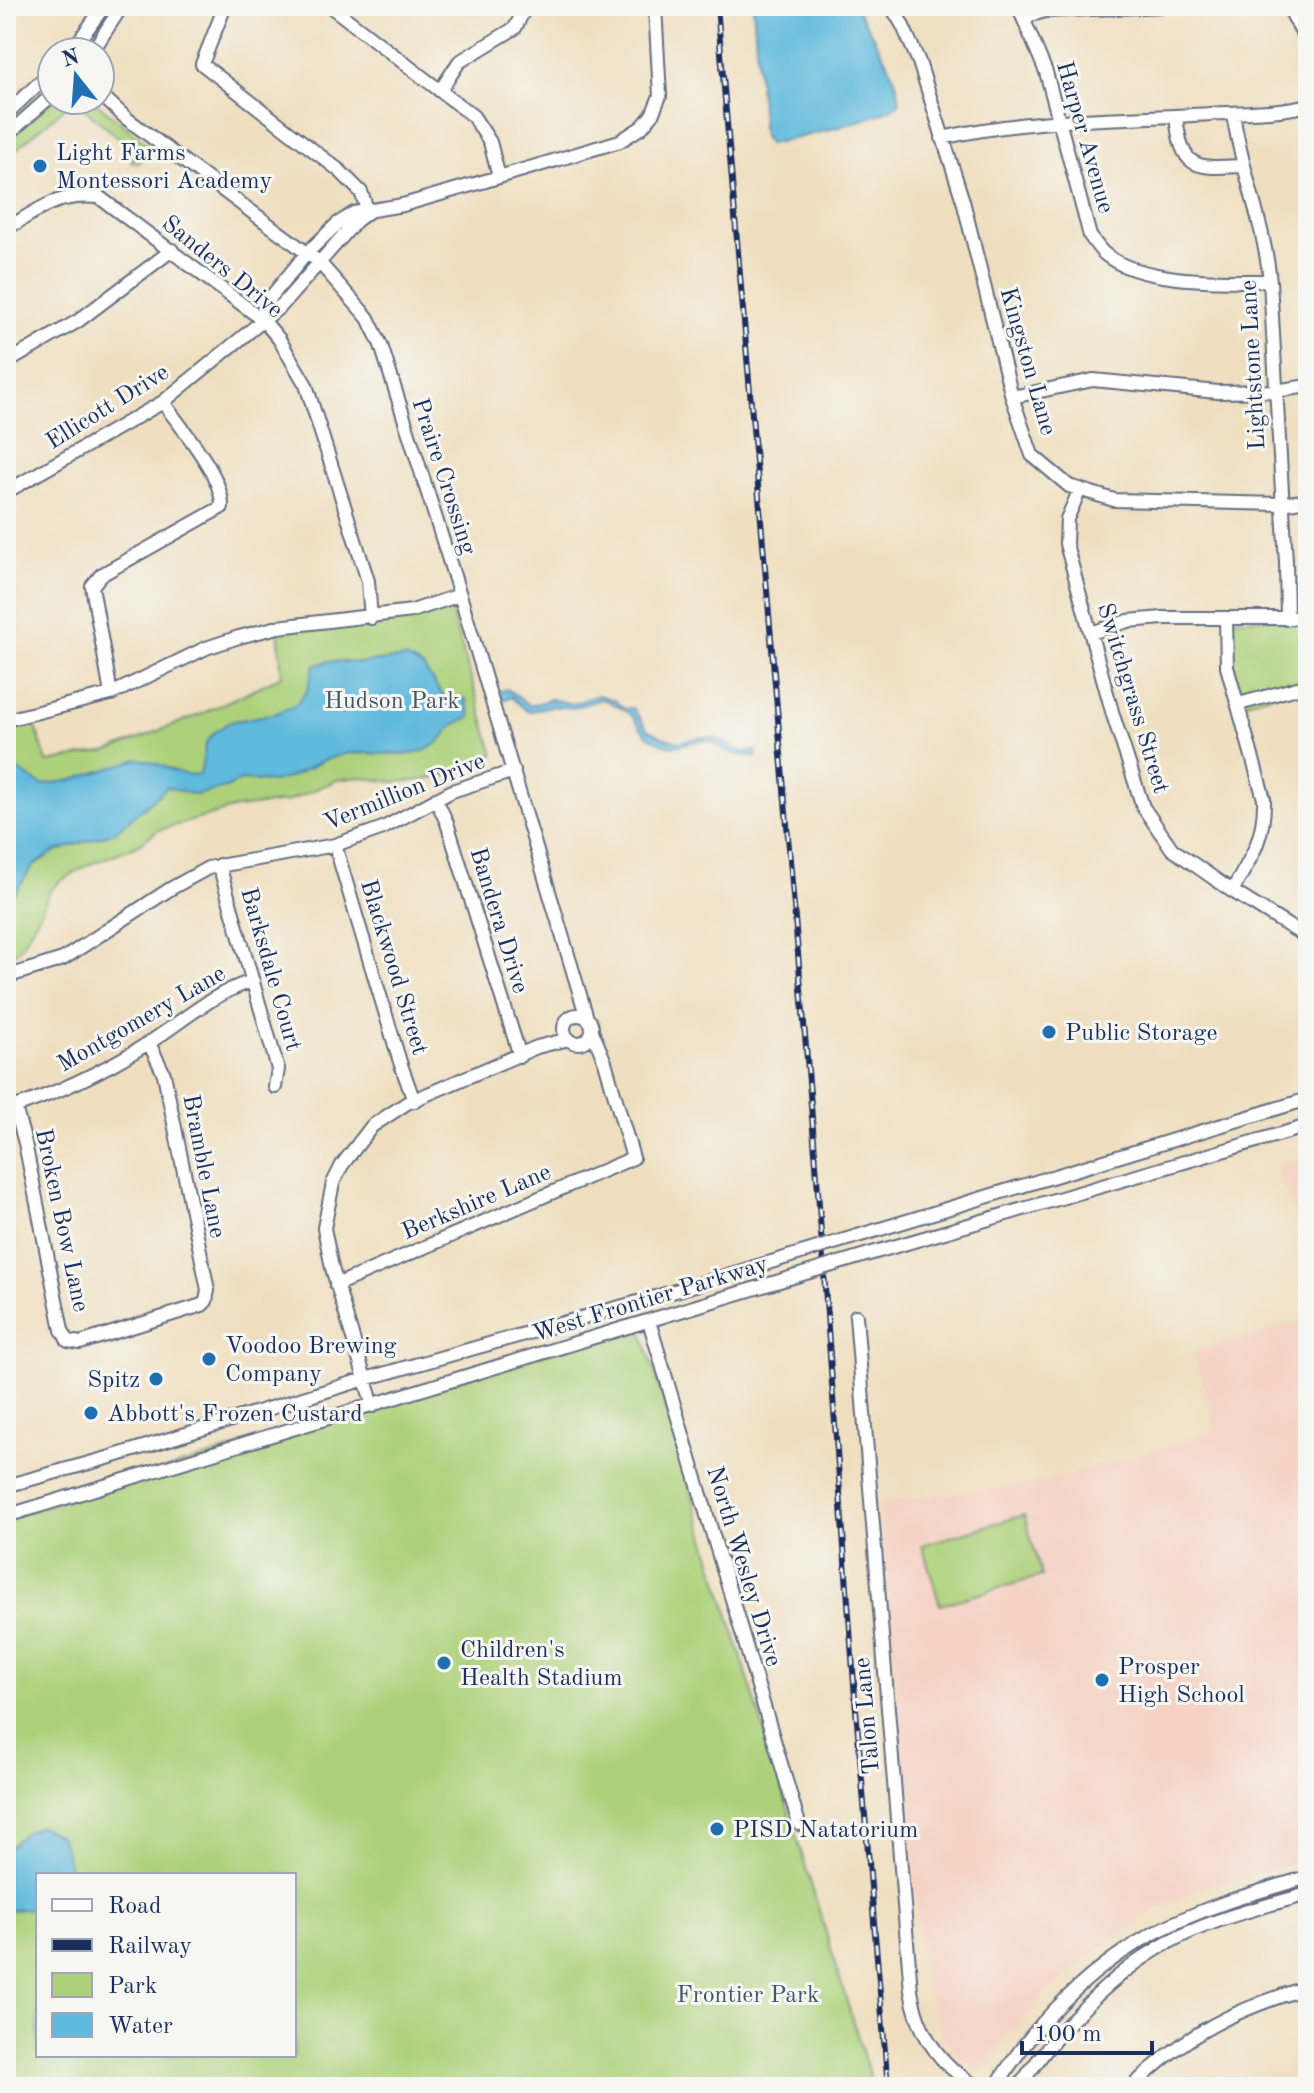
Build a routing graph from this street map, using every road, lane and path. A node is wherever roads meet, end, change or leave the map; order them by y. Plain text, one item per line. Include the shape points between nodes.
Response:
1 (104, 6) edge
2 (122, 6) edge
3 (225, 6) edge
4 (330, 6) edge
5 (526, 6) edge
6 (655, 6) edge
7 (891, 6) edge
8 (1148, 6) edge
9 (1164, 6) edge
10 (1288, 6) edge
11 (1021, 12) edge
12 (82, 36) edge
13 (102, 36) edge
14 (1308, 44) edge
15 (36, 86) edge
16 (440, 91) junction
17 (1308, 105) edge
18 (36, 109) edge
19 (116, 109) edge
20 (1233, 113) junction
21 (6, 114) edge
22 (1176, 116) junction
23 (1059, 121) junction
24 (6, 136) edge
25 (942, 138) junction
26 (1244, 166) junction
27 (499, 177) junction
28 (368, 212) junction
29 (6, 229) edge
30 (172, 250) junction
31 (307, 253) junction
32 (319, 262) junction
33 (1270, 281) junction
34 (263, 320) junction
35 (6, 363) edge
36 (1308, 386) edge
37 (1275, 391) junction
38 (1012, 397) junction
39 (163, 402) junction
40 (1080, 489) junction
41 (6, 492) edge
42 (1308, 500) edge
43 (1281, 504) junction
44 (460, 595) junction
45 (371, 618) junction
46 (1308, 618) edge
47 (1226, 619) junction
48 (1287, 619) junction
49 (1091, 633) junction
50 (1308, 685) edge
51 (111, 694) junction
52 (1239, 704) junction
53 (6, 720) edge
54 (514, 771) junction
55 (436, 799) junction
56 (335, 845) junction
57 (219, 865) junction
58 (1232, 891) junction
59 (1308, 938) edge
60 (6, 977) edge
61 (253, 981) junction
62 (584, 1021) junction
63 (571, 1035) junction
64 (149, 1043) junction
65 (520, 1056) junction
66 (605, 1062) junction
67 (275, 1087) dead end
68 (1308, 1099) edge
69 (414, 1101) junction
70 (11, 1108) edge
71 (1308, 1126) edge
72 (633, 1158) joint
73 (336, 1285) junction
74 (856, 1316) dead end
75 (653, 1320) junction
76 (68, 1341) joint
77 (365, 1379) junction
78 (373, 1406) junction
79 (6, 1486) edge
80 (6, 1516) edge
81 (799, 1824) dead end
82 (1308, 1877) edge
83 (1308, 1894) edge
84 (1104, 1967) junction
85 (1116, 1979) junction
86 (1308, 1987) edge
87 (978, 2087) edge
88 (996, 2087) edge
89 (1019, 2087) edge
90 (1132, 2087) edge

1 - 12 street
2 - 13 street
3 - 28 street via 202,64 340,171 361,192
4 - 16 street
5 - 16 street via 515,28 459,62
6 - 27 street, Ellicott Drive via 660,96 642,127 620,141
7 - 25 street, Kingston Lane via 919,62
8 - 9 street
8 - 11 street
10 - 14 street
11 - 23 street, Harper Avenue
15 - 21 street
16 - 27 street via 473,116 490,142
17 - 20 street
18 - 24 street
19 - 31 street, Praire Crossing
20 - 22 street
20 - 26 street, Lightstone Lane
22 - 23 street
22 - 26 street via 1177,132 1192,163 1201,168
23 - 25 street
23 - 33 street, Harper Avenue via 1090,236 1105,255 1131,268 1168,276
25 - 38 street, Kingston Lane
26 - 33 street, Lightstone Lane
27 - 28 street, Ellicott Drive
28 - 31 street, Ellicott Drive via 354,213 337,224
28 - 32 street, Ellicott Drive
29 - 30 street, Sanders Drive via 59,199 99,197
30 - 34 street, Sanders Drive
30 - 35 street via 78,321
31 - 32 street, Praire Crossing
31 - 34 street, Ellicott Drive via 270,298
32 - 34 street, Ellicott Drive
32 - 44 street, Praire Crossing via 368,318 381,345
33 - 37 street, Lightstone Lane
34 - 39 street, Ellicott Drive
34 - 45 street, Sanders Drive via 306,385 368,581
36 - 37 street
37 - 38 street via 1218,392 1093,380
37 - 43 street, Lightstone Lane
38 - 40 street, Kingston Lane via 1032,455
39 - 41 street, Ellicott Drive
39 - 51 street via 215,478 222,507 101,575 92,586
40 - 43 street, Kingston Lane via 1114,500
40 - 49 street, Switchgrass Street via 1067,519 1066,544
42 - 43 street, Kingston Lane
43 - 48 street, Lightstone Lane
44 - 45 street
44 - 54 street, Praire Crossing
45 - 51 street via 278,627 239,637
46 - 48 street
47 - 48 street
47 - 49 street via 1140,620
47 - 52 street via 1227,667
49 - 58 street, Switchgrass Street via 1143,807 1172,849
50 - 52 street
51 - 53 street
52 - 58 street via 1265,819 1259,843
54 - 55 street, Vermillion Drive
54 - 62 street, Praire Crossing
55 - 56 street, Vermillion Drive via 383,828
55 - 65 street, Bandera Drive
56 - 57 street, Vermillion Drive
56 - 69 street, Blackwood Street
57 - 60 street, Vermillion Drive via 170,889 63,959
57 - 61 street, Barksdale Court
58 - 59 street, Switchgrass Street
61 - 64 street, Montgomery Lane via 219,994
61 - 67 street, Barksdale Court via 278,1069
62 - 63 street
62 - 63 street via 588,1039
62 - 66 street, Praire Crossing
63 - 65 street
63 - 66 street
64 - 70 street, Montgomery Lane via 98,1073
64 - 76 street, Bramble Lane via 164,1074 206,1301 80,1343
65 - 69 street
66 - 72 street, Praire Crossing
68 - 77 street, West Frontier Parkway, bridge via 652,1298
69 - 73 street via 372,1126 333,1183 324,1228
70 - 76 street, Broken Bow Lane via 25,1143
71 - 75 street, West Frontier Parkway, bridge
72 - 73 street, Berkshire Lane
73 - 77 street
74 - 87 street, Talon Lane via 911,1991 934,2051
75 - 78 street, West Frontier Parkway
75 - 81 street, North Wesley Drive
77 - 78 street
77 - 79 street, West Frontier Parkway
78 - 80 street, West Frontier Parkway
82 - 84 street via 1187,1918
83 - 85 street via 1179,1937
84 - 85 street
84 - 88 street via 1052,2013
85 - 89 street via 1041,2054
86 - 90 street via 1215,2022

